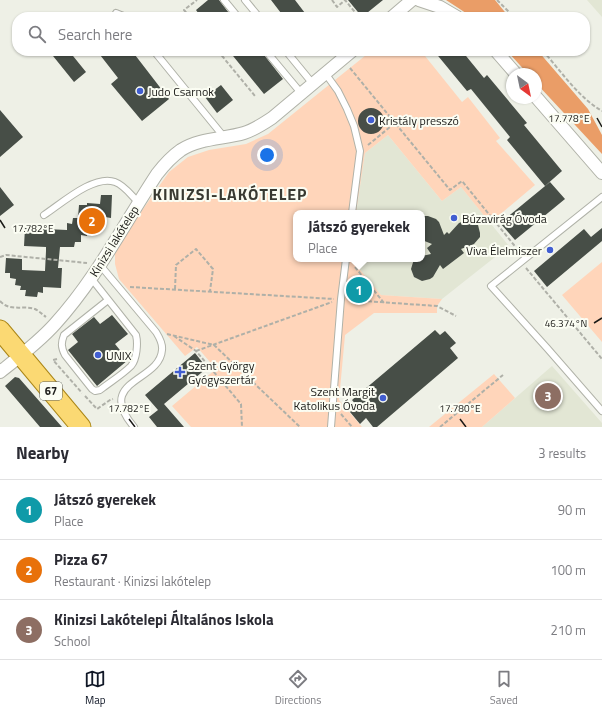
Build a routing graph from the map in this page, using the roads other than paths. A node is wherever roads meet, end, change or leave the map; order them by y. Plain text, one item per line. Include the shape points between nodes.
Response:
1 (224, 0) edge
2 (245, 0) edge
3 (412, 0) edge
4 (419, 0) edge
5 (234, 12) edge
6 (255, 12) edge
7 (398, 12) edge
8 (448, 12) edge
9 (158, 56) edge
10 (270, 56) edge
11 (290, 56) edge
12 (346, 56) edge
13 (500, 56) edge
14 (511, 68) edge
15 (325, 74) junction
16 (313, 84) junction
17 (301, 93) junction
18 (542, 104) edge
19 (224, 137) junction
20 (602, 173) edge
21 (602, 197) edge
22 (138, 202) junction
23 (352, 210) edge
24 (44, 216) dead end
25 (346, 262) edge
26 (100, 265) junction
27 (91, 278) junction
28 (108, 300) junction
29 (0, 330) edge
30 (21, 355) junction
31 (0, 372) edge
32 (602, 411) edge
33 (81, 427) edge
34 (134, 427) edge
35 (331, 427) edge

1 - 5 lane
2 - 6 lane
3 - 7 street
4 - 8 street
9 - 19 lane
10 - 17 lane
11 - 16 lane
12 - 15 street, Kinizsi lakótelep
13 - 14 street
15 - 16 street, Kinizsi lakótelep
15 - 23 lane via 347,109 360,151
16 - 17 street, Kinizsi lakótelep
17 - 19 street, Kinizsi lakótelep via 258,127
18 - 20 street
19 - 22 street, Kinizsi lakótelep via 200,142 182,150 167,161
21 - 32 lane via 491,286
22 - 24 lane via 116,182 100,181 90,184
22 - 26 street, Kinizsi lakótelep
25 - 35 lane
26 - 27 street, Kinizsi lakótelep
26 - 34 lane via 161,340 160,359 130,384 121,399 123,412
27 - 28 lane
27 - 30 street, Kinizsi lakótelep via 54,325
28 - 28 lane via 136,335 137,341 131,366 96,391 65,355 61,341 64,335
29 - 30 main road, 67
30 - 31 street, Kinizsi lakótelep
30 - 33 main road, 67

